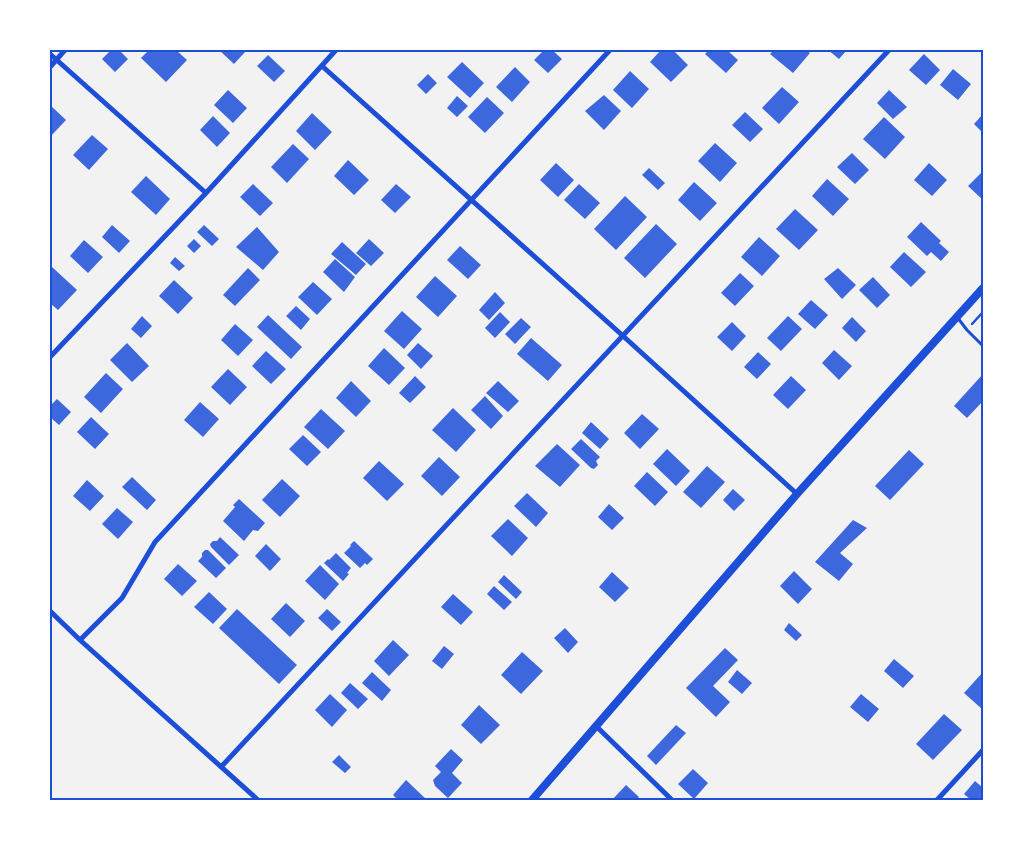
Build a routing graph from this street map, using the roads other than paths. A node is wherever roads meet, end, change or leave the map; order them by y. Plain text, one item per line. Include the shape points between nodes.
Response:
1 (65, 50) edge
2 (336, 50) edge
3 (610, 50) edge
4 (889, 50) edge
5 (50, 54) edge
6 (57, 60) junction
7 (322, 66) junction
8 (50, 67) edge
9 (206, 193) junction
10 (472, 199) junction
11 (983, 288) edge
12 (957, 317) junction
13 (622, 335) junction
14 (983, 346) edge
15 (50, 357) edge
16 (797, 494) junction
17 (50, 611) edge
18 (80, 640) junction
19 (596, 726) junction
20 (983, 750) edge
21 (221, 767) junction
22 (258, 800) edge
23 (532, 800) edge
24 (672, 800) edge
25 (937, 800) edge

1 - 6 street
2 - 7 street
3 - 10 street
4 - 13 street
5 - 6 street
6 - 8 street
6 - 9 street
7 - 9 street
7 - 10 street
9 - 15 street
10 - 13 street
10 - 18 street via 156,542 122,598
11 - 12 street
12 - 14 lane
12 - 16 street
13 - 16 street
13 - 21 street
16 - 19 street
17 - 18 street
18 - 21 street
19 - 23 street
19 - 24 street
20 - 25 street
21 - 22 street

